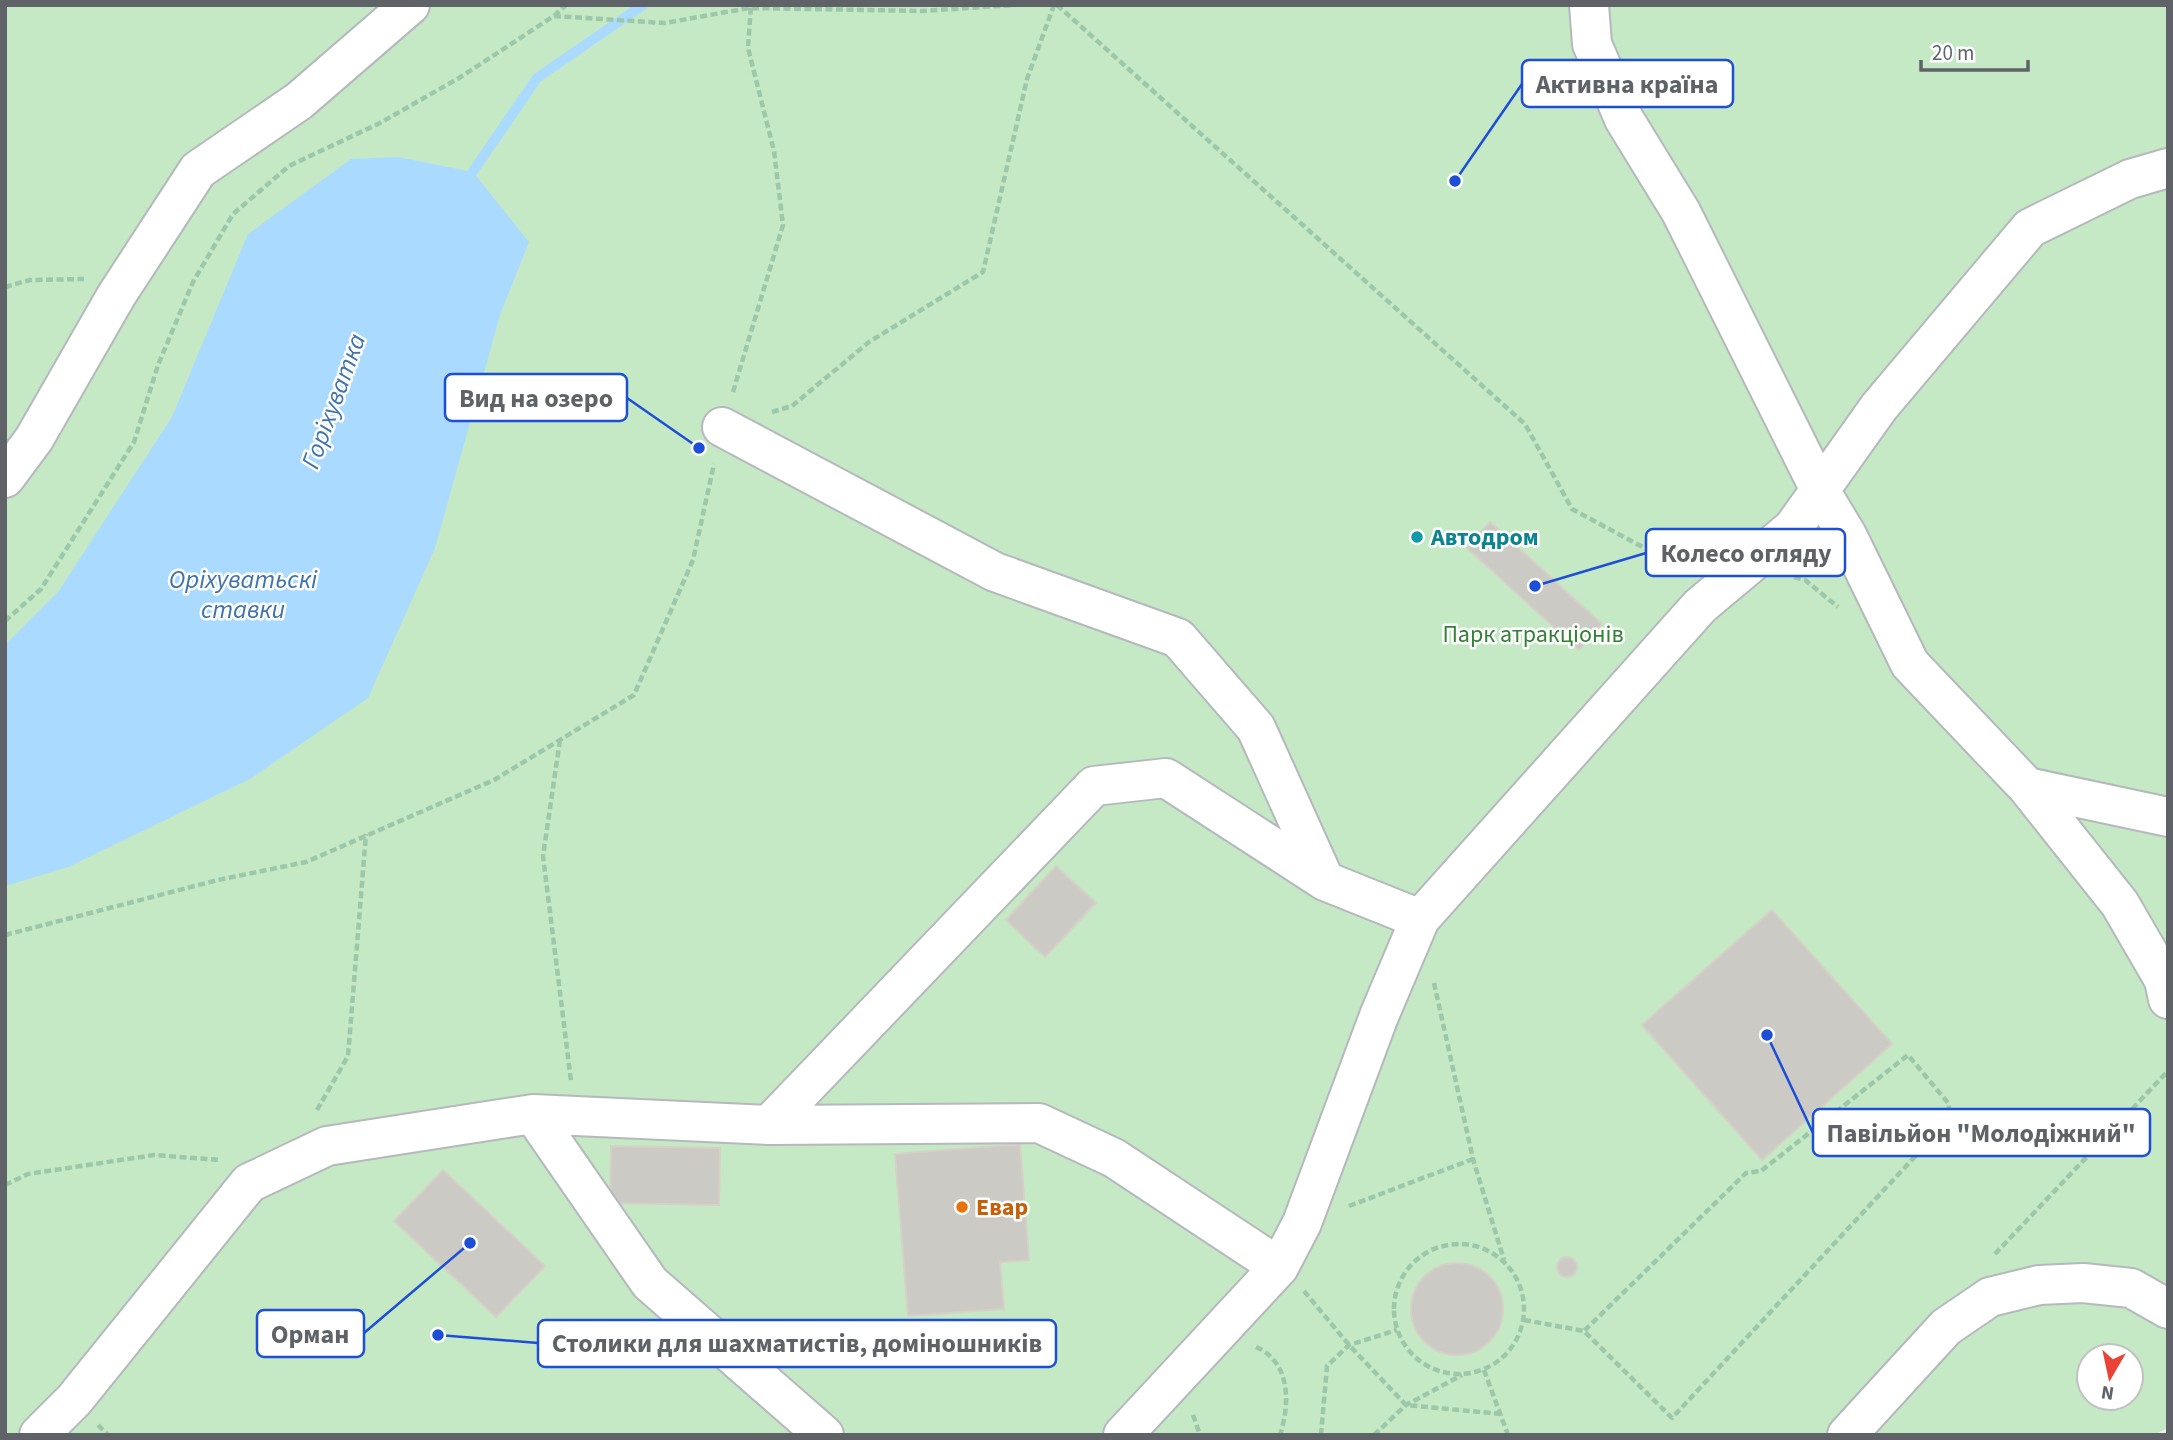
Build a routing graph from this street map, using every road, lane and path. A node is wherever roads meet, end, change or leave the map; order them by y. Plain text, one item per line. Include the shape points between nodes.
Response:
1 (410, 5) edge
2 (566, 5) edge
3 (1014, 5) edge
4 (1056, 5) edge
5 (1589, 5) edge
6 (750, 7) edge
7 (554, 16) junction
8 (2168, 168) edge
9 (128, 278) junction
10 (5, 287) edge
11 (722, 427) junction
12 (5, 478) edge
13 (1821, 492) junction
14 (1751, 565) junction
15 (1722, 590) junction
16 (1847, 614) dead end
17 (5, 621) edge
18 (560, 740) junction
19 (2027, 787) junction
20 (2168, 817) edge
21 (366, 833) junction
22 (1325, 881) junction
23 (1420, 919) junction
24 (5, 935) edge
25 (1432, 972) dead end
26 (2166, 982) edge
27 (2168, 1071) edge
28 (316, 1112) dead end
29 (533, 1114) junction
30 (576, 1116) junction
31 (769, 1125) junction
32 (1473, 1160) junction
33 (288, 1164) junction
34 (5, 1185) edge
35 (1302, 1223) junction
36 (1995, 1254) dead end
37 (1504, 1260) junction
38 (1279, 1267) junction
39 (2168, 1309) edge
40 (1524, 1320) junction
41 (1397, 1330) junction
42 (1584, 1331) junction
43 (1250, 1345) dead end
44 (1349, 1345) junction
45 (1484, 1370) junction
46 (1462, 1374) junction
47 (1406, 1405) junction
48 (1190, 1410) dead end
49 (1501, 1414) junction
50 (38, 1435) edge
51 (824, 1435) edge
52 (1123, 1435) edge
53 (1200, 1435) edge
54 (1280, 1435) edge
55 (1321, 1435) edge
56 (1374, 1435) edge
57 (1508, 1435) edge
58 (1847, 1435) edge

1 - 9 street via 299,101 198,170
2 - 7 path
3 - 6 path via 923,11
4 - 11 path via 1027,79 983,272 869,342 792,406
4 - 15 path via 1525,424 1572,509
5 - 13 street via 1592,44 1624,119 1681,212
6 - 7 path via 665,23
6 - 11 path via 748,48 774,151 783,225
7 - 17 path via 380,123 289,166 233,214 193,282 158,365 134,442 41,589
8 - 13 street via 2130,179 2030,228 1879,407
9 - 10 path via 30,280
9 - 12 street via 34,439
11 - 18 path via 693,560 634,695
11 - 22 street via 995,572 1178,638 1256,728
13 - 14 street via 1793,528
13 - 19 street via 1910,664
14 - 15 street
14 - 16 path via 1805,580
15 - 23 street via 1700,606
18 - 21 path via 494,780
18 - 30 path via 543,856
19 - 20 street
19 - 26 street via 2120,904
21 - 24 path via 306,862
21 - 28 path via 348,1056
22 - 23 street
22 - 31 street via 1166,778 1094,786
23 - 35 street
25 - 32 path
27 - 36 path
29 - 30 street
29 - 33 street via 327,1146
29 - 51 street via 650,1283
30 - 31 street
31 - 38 street via 1039,1123 1114,1158
32 - 35 path
32 - 37 path
33 - 34 path via 154,1156 28,1174
33 - 50 street via 249,1183 74,1400
35 - 38 street
37 - 40 path via 1518,1278
37 - 41 path via 1486,1248 1465,1243 1443,1245 1423,1254 1407,1268 1396,1287
38 - 44 path
38 - 52 street
39 - 58 street via 2131,1288 2083,1283 2039,1284 1990,1297 1946,1327
40 - 42 path
40 - 45 path via 1503,1358
41 - 44 path
41 - 46 path via 1406,1349 1422,1363 1441,1372
42 - 42 path via 1672,1418 1948,1121 1949,1104 1908,1055 1761,1171 1746,1173
43 - 54 path via 1275,1361 1286,1383
44 - 47 path
44 - 55 path via 1327,1366
45 - 46 path
45 - 49 path
46 - 47 path
47 - 49 path
47 - 56 path
48 - 53 path
49 - 57 path

